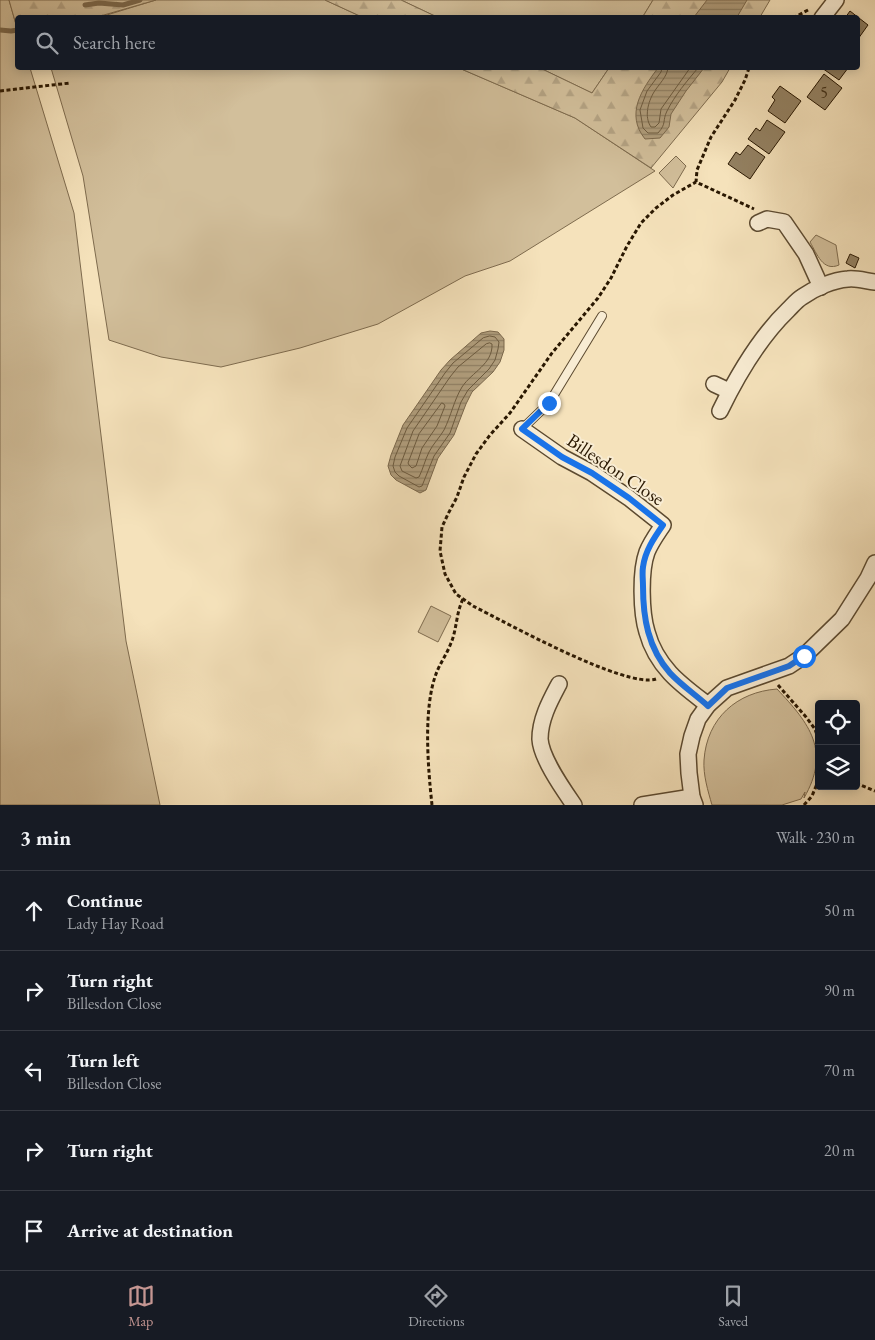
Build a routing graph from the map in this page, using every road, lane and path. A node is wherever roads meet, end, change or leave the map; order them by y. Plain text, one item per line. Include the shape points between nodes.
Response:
1 (836, 0) edge
2 (824, 15) edge
3 (749, 70) edge
4 (70, 82) dead end
5 (0, 91) edge
6 (763, 221) joint
7 (875, 282) edge
8 (821, 287) junction
9 (602, 316) dead end
10 (714, 384) dead end
11 (729, 391) junction
12 (720, 411) dead end
13 (522, 429) joint
14 (875, 563) edge
15 (463, 599) dead end
16 (768, 674) junction
17 (559, 684) dead end
18 (708, 706) junction
19 (815, 731) edge
20 (860, 785) edge
21 (815, 789) edge
22 (875, 791) edge
23 (693, 801) edge
24 (432, 805) edge
25 (574, 805) edge
26 (642, 805) edge
27 (804, 805) edge

1 - 2 street
3 - 6 path via 735,100 711,137 696,170 696,182 761,212
4 - 5 path
6 - 8 street via 784,222 806,254
7 - 8 street via 849,279
8 - 11 street via 802,297 780,318 760,342
9 - 13 lane via 549,403
10 - 11 street
11 - 12 street
13 - 18 street, Billesdon Close via 629,498 663,525 647,552 643,567 647,632 655,651 670,672
14 - 16 street via 842,619 804,656
15 - 24 path via 452,642 435,676 430,700 428,737
16 - 18 street via 727,688
16 - 19 path
17 - 25 street via 547,706 540,740 546,759
18 - 23 street via 698,719 688,754
20 - 22 path
21 - 27 path
23 - 26 street

